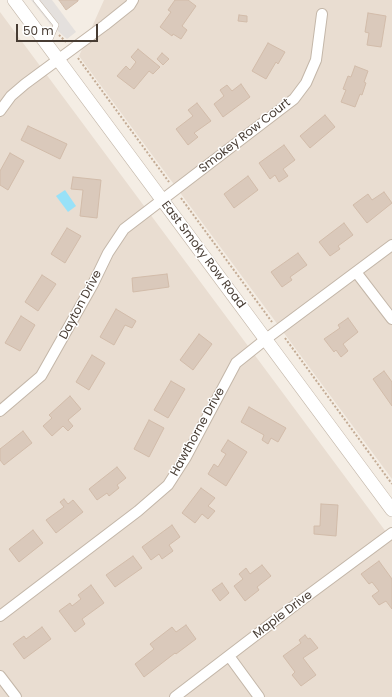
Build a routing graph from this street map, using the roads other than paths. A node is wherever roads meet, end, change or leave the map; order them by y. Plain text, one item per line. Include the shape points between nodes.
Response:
1 (14, 0) edge
2 (36, 0) edge
3 (133, 0) edge
4 (322, 14) dead end
5 (47, 45) junction
6 (58, 60) junction
7 (0, 111) edge
8 (162, 200) junction
9 (392, 245) edge
10 (356, 272) junction
11 (392, 319) edge
12 (266, 340) junction
13 (0, 411) edge
14 (392, 510) edge
15 (392, 534) edge
16 (0, 616) edge
17 (229, 656) junction
18 (0, 676) edge
19 (16, 697) edge
20 (175, 697) edge
21 (259, 697) edge

1 - 5 street, East Smoky Row Road
2 - 5 lane via 56,25
3 - 6 street via 105,25
4 - 8 street, Smokey Row Court via 316,60 306,83 294,99
5 - 6 street, East Smoky Row Road
6 - 7 street via 16,92
6 - 8 street, East Smoky Row Road
8 - 12 street, East Smoky Row Road
8 - 13 street, Dayton Drive via 124,229 108,253 41,376
9 - 10 street, Hawthorne Drive
10 - 11 street
10 - 12 street, Hawthorne Drive
12 - 14 street, East Smoky Row Road
12 - 16 street, Hawthorne Drive via 236,364 168,485 138,511
15 - 17 street, Maple Drive
17 - 20 street, Maple Drive
17 - 21 street
18 - 19 street

